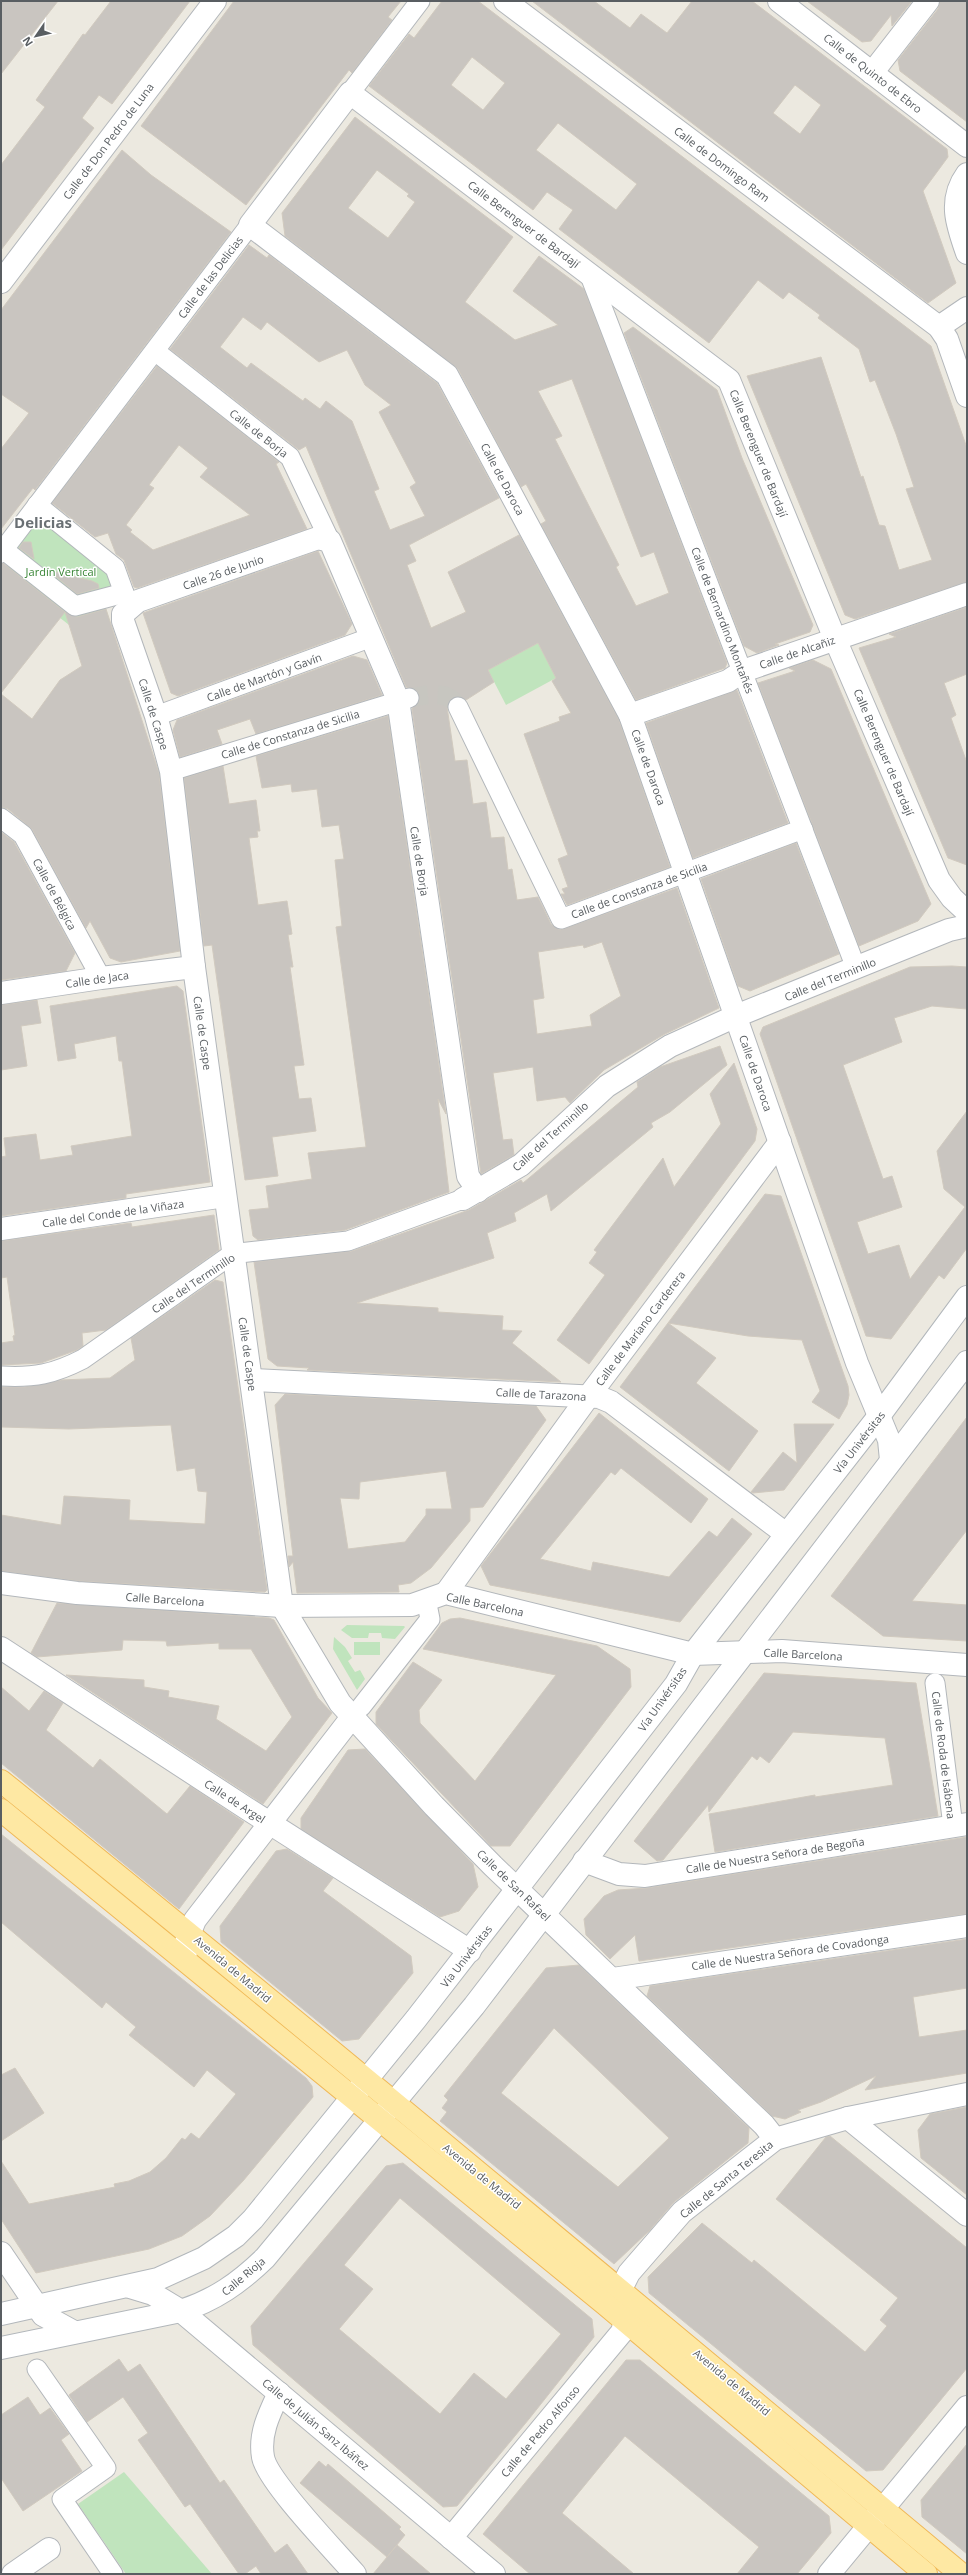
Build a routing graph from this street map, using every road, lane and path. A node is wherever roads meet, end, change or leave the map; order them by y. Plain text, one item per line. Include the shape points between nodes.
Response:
1 (215, 1) edge
2 (420, 1) edge
3 (505, 1) edge
4 (779, 1) edge
5 (928, 1) edge
6 (872, 73) junction
7 (350, 93) junction
8 (967, 146) edge
9 (967, 174) edge
10 (250, 225) junction
11 (967, 253) edge
12 (589, 273) junction
13 (1, 282) edge
14 (967, 308) edge
15 (939, 327) junction
16 (154, 351) junction
17 (967, 396) edge
18 (37, 505) junction
19 (324, 540) junction
20 (2, 551) edge
21 (967, 594) edge
22 (126, 600) junction
23 (372, 637) junction
24 (835, 639) junction
25 (743, 671) junction
26 (404, 699) junction
27 (458, 707) tunnel mouth
28 (630, 715) junction
29 (156, 716) junction
30 (172, 771) junction
31 (1, 818) edge
32 (803, 829) junction
33 (687, 873) junction
34 (967, 912) edge
35 (967, 926) edge
36 (194, 967) junction
37 (856, 968) junction
38 (101, 978) junction
39 (1, 994) edge
40 (736, 1016) junction
41 (780, 1142) junction
42 (470, 1195) junction
43 (225, 1196) junction
44 (1, 1229) edge
45 (233, 1255) junction
46 (967, 1297) edge
47 (967, 1362) edge
48 (1, 1376) edge
49 (252, 1380) junction
50 (588, 1397) junction
51 (879, 1416) junction
52 (891, 1460) junction
53 (786, 1534) junction
54 (1, 1583) edge
55 (446, 1593) junction
56 (282, 1606) junction
57 (428, 1609) dead end
58 (1, 1648) edge
59 (745, 1652) junction
60 (693, 1654) junction
61 (967, 1665) edge
62 (935, 1683) dead end
63 (356, 1712) junction
64 (1, 1781) edge
65 (1, 1810) edge
66 (269, 1823) junction
67 (960, 1825) edge
68 (584, 1861) junction
69 (518, 1890) junction
70 (544, 1914) junction
71 (967, 1926) edge
72 (189, 1933) junction
73 (470, 1951) junction
74 (189, 1963) junction
75 (613, 1979) junction
76 (366, 2080) junction
77 (967, 2094) edge
78 (352, 2097) junction
79 (394, 2104) junction
80 (848, 2118) junction
81 (380, 2120) junction
82 (775, 2139) junction
83 (967, 2215) edge
84 (1, 2253) edge
85 (130, 2287) junction
86 (621, 2289) junction
87 (35, 2307) junction
88 (181, 2311) junction
89 (1, 2314) edge
90 (626, 2323) junction
91 (74, 2332) junction
92 (1, 2348) edge
93 (37, 2369) dead end
94 (279, 2393) junction
95 (967, 2407) edge
96 (882, 2509) junction
97 (868, 2526) junction
98 (451, 2538) junction
99 (49, 2549) dead end
100 (13, 2574) edge
101 (113, 2574) edge
102 (355, 2574) edge
103 (494, 2574) edge
104 (829, 2574) edge
105 (926, 2574) edge
106 (961, 2574) edge

1 - 13 street, Calle de Don Pedro de Luna
2 - 7 street, Calle de las Delicias
3 - 15 street, Calle de Domingo Ram
4 - 6 street, Calle de Quinto de Ebro
5 - 6 street
6 - 8 street, Calle de Quinto de Ebro
7 - 10 street, Calle de las Delicias
7 - 12 street, Calle Berenguer de Bardají
9 - 11 street via 955,204 957,224
10 - 16 street, Calle de las Delicias
10 - 28 street, Calle de Daroca via 447,375
12 - 24 street, Calle Berenguer de Bardají via 729,380
12 - 25 street, Calle de Bernardino Montañés
14 - 15 street
15 - 17 street, Calle de Domingo Ram via 947,339
16 - 18 street, Calle de las Delicias
16 - 19 street, Calle de Borja via 290,457
18 - 20 street, Calle de las Delicias
18 - 22 street via 115,568
19 - 22 street, Calle 26 de Junio via 138,601
19 - 23 street, Calle de Borja
20 - 22 street via 75,606
21 - 24 street, Calle de Alcañiz
22 - 29 street, Calle de Caspe via 123,621
23 - 26 street, Calle de Borja
23 - 29 street, Calle de Martón y Gavín
24 - 25 street, Calle de Alcañiz
24 - 34 street, Calle Berenguer de Bardají via 939,880
25 - 28 street, Calle de Alcañiz via 728,681
25 - 32 street, Calle de Bernardino Montañés
26 - 30 street, Calle de Constanza de Sicilia
26 - 42 street, Calle de Borja
27 - 33 street, Calle de Constanza de Sicilia via 561,919
28 - 33 street, Calle de Daroca
29 - 30 street, Calle de Caspe
30 - 36 street, Calle de Caspe
31 - 38 street, Calle de Bélgica via 23,835
32 - 33 street, Calle de Constanza de Sicilia
32 - 37 street, Calle de Bernardino Montañés
33 - 40 street, Calle de Daroca
35 - 37 street, Calle del Terminillo via 949,930
36 - 38 street, Calle de Jaca
36 - 43 street, Calle de Caspe
37 - 40 street, Calle del Terminillo
38 - 39 street, Calle de Jaca
40 - 41 street, Calle de Daroca
40 - 42 street, Calle del Terminillo via 670,1046 620,1076 594,1096 520,1165
41 - 50 street, Calle de Mariano Carderera
41 - 51 street, Calle de Daroca via 857,1363
42 - 45 street, Calle del Terminillo via 348,1241
43 - 44 street, Calle del Conde de la Viñaza
43 - 45 street, Calle de Caspe
45 - 48 street, Calle del Terminillo via 83,1359 58,1372
45 - 49 street, Calle de Caspe
46 - 51 street, Vía Univérsitas
47 - 52 street
49 - 50 street, Calle de Tarazona
49 - 56 street, Calle de Caspe
50 - 53 street, Calle de Tarazona via 599,1397 611,1402
50 - 55 street, Calle de Mariano Carderera
51 - 52 street, Calle de Daroca via 889,1440
51 - 53 street, Vía Univérsitas
52 - 59 street
53 - 60 street, Vía Univérsitas
54 - 56 street, Calle Barcelona via 77,1593
55 - 56 street, Calle Barcelona via 412,1605
55 - 60 street, Calle Barcelona
56 - 63 street, Calle de San Rafael via 340,1703
57 - 63 street via 430,1619
58 - 66 street, Calle de Argel
59 - 60 street, Calle Barcelona
59 - 61 street, Calle Barcelona via 782,1651
59 - 68 street
60 - 69 street, Vía Univérsitas via 676,1684
62 - 67 street, Calle de Roda de Isábena
63 - 66 street
63 - 69 street, Calle de San Rafael via 434,1806
64 - 72 main road, Avenida de Madrid
65 - 74 main road, Avenida de Madrid
66 - 72 street via 195,1920
66 - 73 street, Calle de Argel
67 - 68 street, Calle de Nuestra Señora de Begoña via 645,1876 619,1874
68 - 70 street
69 - 70 street, Calle de San Rafael
69 - 73 street, Vía Univérsitas
70 - 75 street, Calle de San Rafael
70 - 79 street
71 - 75 street, Calle de Nuestra Señora de Covadonga
72 - 74 street via 185,1950
72 - 76 main road, Avenida de Madrid
73 - 76 street, Vía Univérsitas
74 - 78 main road, Avenida de Madrid
75 - 82 street, Calle de San Rafael via 764,2125
76 - 78 street, Vía Univérsitas
76 - 79 main road, Avenida de Madrid
77 - 80 street, Calle de Santa Teresita
78 - 81 main road, Avenida de Madrid
78 - 85 street via 254,2219 236,2236 187,2267
79 - 81 street
79 - 86 main road, Avenida de Madrid
80 - 82 street, Calle de Santa Teresita
80 - 83 street
81 - 88 street, Calle Rioja via 250,2273 215,2298
81 - 90 main road, Avenida de Madrid
82 - 86 street, Calle de Santa Teresita via 682,2212 629,2273
84 - 87 street
85 - 87 street
85 - 88 street, Calle de Julián Sanz Ibáñez via 153,2294
86 - 90 street via 627,2314
86 - 96 main road, Avenida de Madrid
87 - 89 street
87 - 91 street via 50,2320
88 - 91 street, Calle Rioja
88 - 94 street, Calle de Julián Sanz Ibáñez
90 - 97 main road, Avenida de Madrid
90 - 98 street, Calle de Pedro Alfonso via 616,2340
91 - 92 street, Calle Rioja
93 - 101 street via 106,2468 62,2499
94 - 98 street, Calle de Julián Sanz Ibáñez
94 - 102 street via 262,2436 264,2458 272,2476
95 - 96 street
96 - 97 street
96 - 106 main road, Avenida de Madrid
97 - 104 street
97 - 105 main road, Avenida de Madrid
98 - 103 street, Calle de Julián Sanz Ibáñez
99 - 100 street

